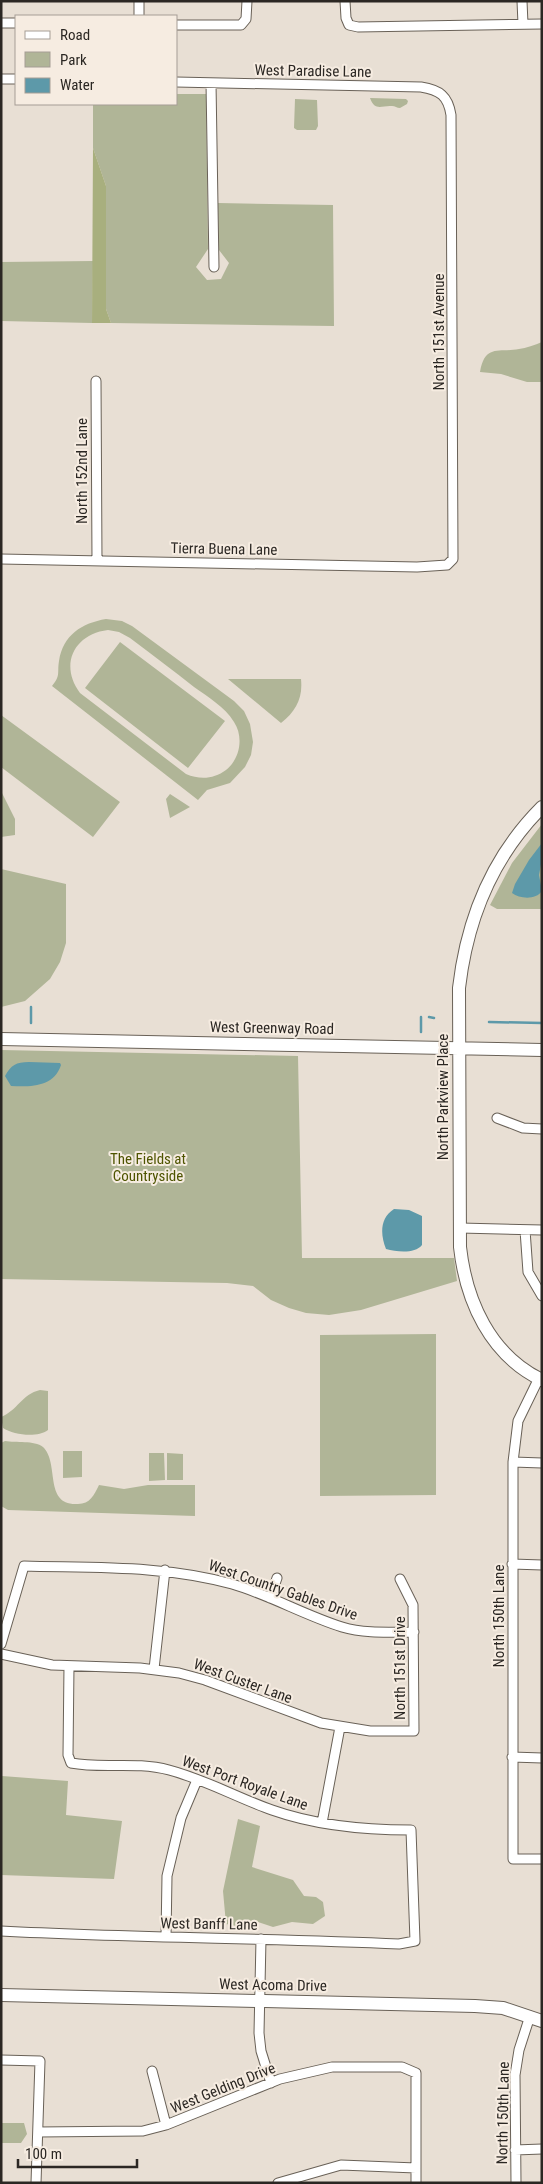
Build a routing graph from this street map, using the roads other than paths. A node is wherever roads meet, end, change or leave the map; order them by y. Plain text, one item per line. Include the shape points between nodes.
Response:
1 (246, 1) edge
2 (345, 1) edge
3 (522, 1) edge
4 (139, 2) edge
5 (139, 15) edge
6 (1, 22) edge
7 (15, 23) edge
8 (523, 24) junction
9 (542, 24) edge
10 (178, 25) edge
11 (1, 79) edge
12 (15, 79) edge
13 (178, 82) edge
14 (211, 83) junction
15 (447, 98) joint
16 (214, 267) dead end
17 (96, 381) dead end
18 (1, 559) edge
19 (96, 561) junction
20 (447, 565) joint
21 (542, 806) edge
22 (1, 1039) edge
23 (459, 1048) junction
24 (542, 1050) edge
25 (497, 1118) dead end
26 (542, 1129) edge
27 (460, 1228) junction
28 (525, 1230) junction
29 (542, 1230) edge
30 (542, 1296) edge
31 (540, 1379) edge
32 (513, 1462) junction
33 (542, 1463) edge
34 (512, 1564) junction
35 (542, 1565) edge
36 (165, 1570) junction
37 (277, 1578) dead end
38 (400, 1579) dead end
39 (270, 1598) junction
40 (414, 1632) junction
41 (1, 1644) edge
42 (1, 1654) edge
43 (69, 1666) junction
44 (154, 1669) junction
45 (340, 1727) junction
46 (414, 1731) joint
47 (512, 1757) junction
48 (542, 1758) edge
49 (196, 1780) junction
50 (322, 1823) junction
51 (542, 1859) edge
52 (1, 1931) edge
53 (166, 1937) junction
54 (261, 1938) junction
55 (416, 1941) joint
56 (1, 1995) edge
57 (259, 2001) junction
58 (536, 2018) edge
59 (1, 2060) edge
60 (152, 2071) dead end
61 (271, 2083) junction
62 (166, 2125) junction
63 (38, 2132) junction
64 (542, 2149) edge
65 (515, 2150) junction
66 (416, 2168) junction
67 (36, 2183) edge
68 (278, 2183) edge
69 (416, 2183) edge
70 (516, 2183) edge

1 - 10 street via 244,23 231,26
2 - 8 street via 349,25 358,27
3 - 8 street
4 - 5 street
6 - 7 street
8 - 9 street
11 - 12 street
13 - 14 street, West Paradise Lane
14 - 15 street, West Paradise Lane via 421,87 439,91
14 - 16 street
15 - 20 street, North 151st Avenue via 451,115 454,546 453,559
17 - 19 street, North 152nd Lane
18 - 19 street, Tierra Buena Lane
19 - 20 street, Tierra Buena Lane
21 - 23 street, North Parkview Place via 498,862 474,914 462,957
22 - 23 street, West Greenway Road
23 - 24 street, West Greenway Road
23 - 27 street, North Parkview Place
25 - 26 street via 523,1128
27 - 28 street
27 - 31 street, North Parkview Place via 463,1269 477,1313 500,1347
28 - 29 street
28 - 30 street via 528,1272
31 - 32 street, North 150th Lane via 518,1421
32 - 33 street
32 - 34 street, North 150th Lane
34 - 35 street
34 - 47 street, North 150th Lane
36 - 39 street, West Country Gables Drive via 233,1584
36 - 41 street, West Country Gables Drive via 24,1566
36 - 44 street
37 - 39 street
38 - 40 street, North 151st Drive via 413,1605
39 - 40 street, West Country Gables Drive via 343,1627 368,1632
40 - 46 street, North 151st Drive
42 - 43 street, West Custer Lane
43 - 44 street, West Custer Lane
43 - 49 street, West Port Royale Lane via 68,1755 71,1763 135,1764 170,1770
44 - 45 street, West Custer Lane via 206,1680 311,1720
45 - 46 street, West Custer Lane
45 - 50 street
47 - 48 street
47 - 51 street, North 150th Lane via 513,1858
49 - 50 street, West Port Royale Lane via 273,1810
49 - 53 street via 181,1818 167,1876
50 - 55 street, West Port Royale Lane via 374,1830 411,1830
52 - 53 street, West Banff Lane
53 - 54 street, West Banff Lane
54 - 55 street, West Banff Lane via 399,1944
54 - 57 street
56 - 57 street, West Acoma Drive
57 - 58 street, West Acoma Drive via 475,2006 503,2008
57 - 61 street via 261,2051
58 - 65 street, North 150th Lane via 516,2061
59 - 63 street via 40,2062
60 - 62 street
61 - 62 street, West Gelding Drive
61 - 66 street, West Gelding Drive via 332,2067 402,2067 416,2073
62 - 63 street, West Gelding Drive via 143,2131
63 - 67 street
64 - 65 street
65 - 70 street, North 150th Lane
66 - 68 street via 341,2165
66 - 69 street

